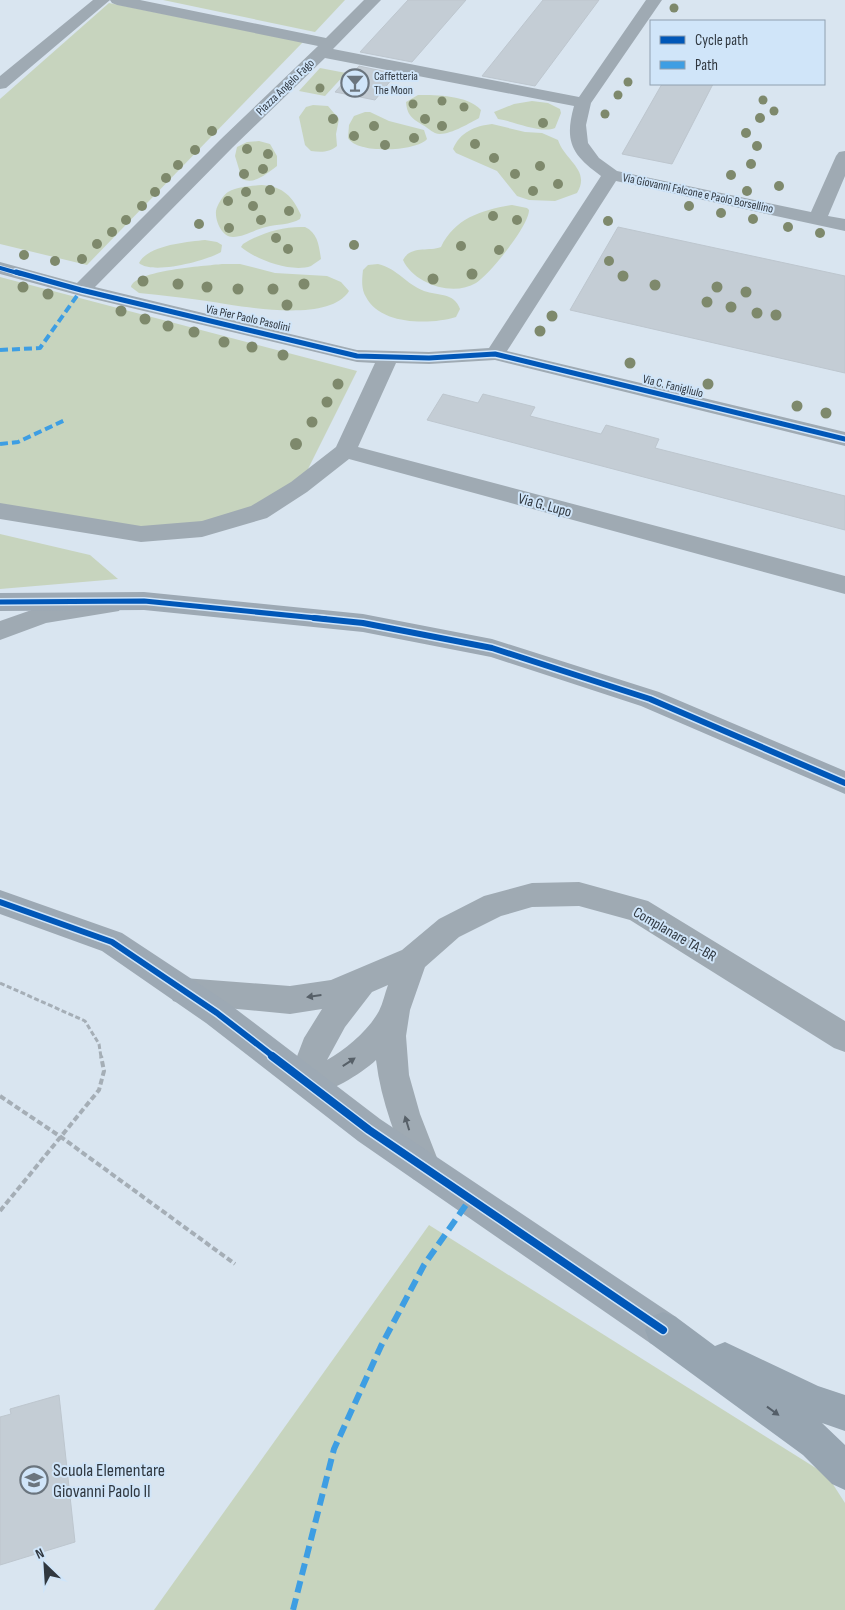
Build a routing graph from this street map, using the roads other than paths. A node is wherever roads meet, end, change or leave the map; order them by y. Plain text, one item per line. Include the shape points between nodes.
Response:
1 (102, 0) edge
2 (117, 0) edge
3 (372, 0) edge
4 (654, 0) edge
5 (325, 48) junction
6 (0, 84) edge
7 (583, 102) junction
8 (845, 156) edge
9 (611, 175) junction
10 (817, 219) junction
11 (845, 225) edge
12 (0, 268) edge
13 (81, 290) junction
14 (496, 354) junction
15 (388, 358) junction
16 (845, 439) edge
17 (345, 451) junction
18 (0, 511) edge
19 (845, 585) edge
20 (144, 601) junction
21 (0, 602) edge
22 (0, 631) edge
23 (845, 783) edge
24 (0, 902) edge
25 (413, 959) junction
26 (360, 983) junction
27 (184, 991) junction
28 (393, 1016) junction
29 (845, 1038) edge
30 (304, 1080) junction
31 (425, 1168) junction
32 (663, 1330) junction
33 (845, 1413) edge
34 (845, 1471) edge

1 - 6 street
2 - 5 street
3 - 5 street
4 - 7 street, Via Giovanni Falcone e Paolo Borsellino
5 - 7 street, Piazza Angelo Fago
5 - 13 street, Piazza Angelo Fago
7 - 9 street, Via Giovanni Falcone e Paolo Borsellino via 577,125 579,143 593,162
8 - 10 street
9 - 10 street, Via Giovanni Falcone e Paolo Borsellino
9 - 14 street
10 - 11 street, Via Giovanni Falcone e Paolo Borsellino
12 - 13 street, Via Pier Paolo Pasolini
13 - 15 street, Via Pier Paolo Pasolini via 357,356
14 - 15 street, Via Pier Paolo Pasolini
14 - 16 street, Via C. Fanigliulo
15 - 17 street
17 - 18 street via 300,487 259,512 202,529 141,534
17 - 19 street, Via G. Lupo
20 - 21 street
20 - 22 street via 43,615
20 - 23 street via 363,623 492,648 650,699
24 - 27 street via 112,942
25 - 26 street
25 - 28 street
25 - 29 street, Complanare TA-BR via 449,928 494,905 532,895 580,894 638,910
26 -> 27 street via 331,994 290,1000
26 - 30 street via 315,1048
27 - 30 street
30 -> 28 street via 334,1072 360,1056
31 -> 28 street via 408,1127 395,1080 390,1038
30 - 31 street
31 - 32 street
32 - 33 highway via 812,1402
32 -> 34 highway via 816,1442

